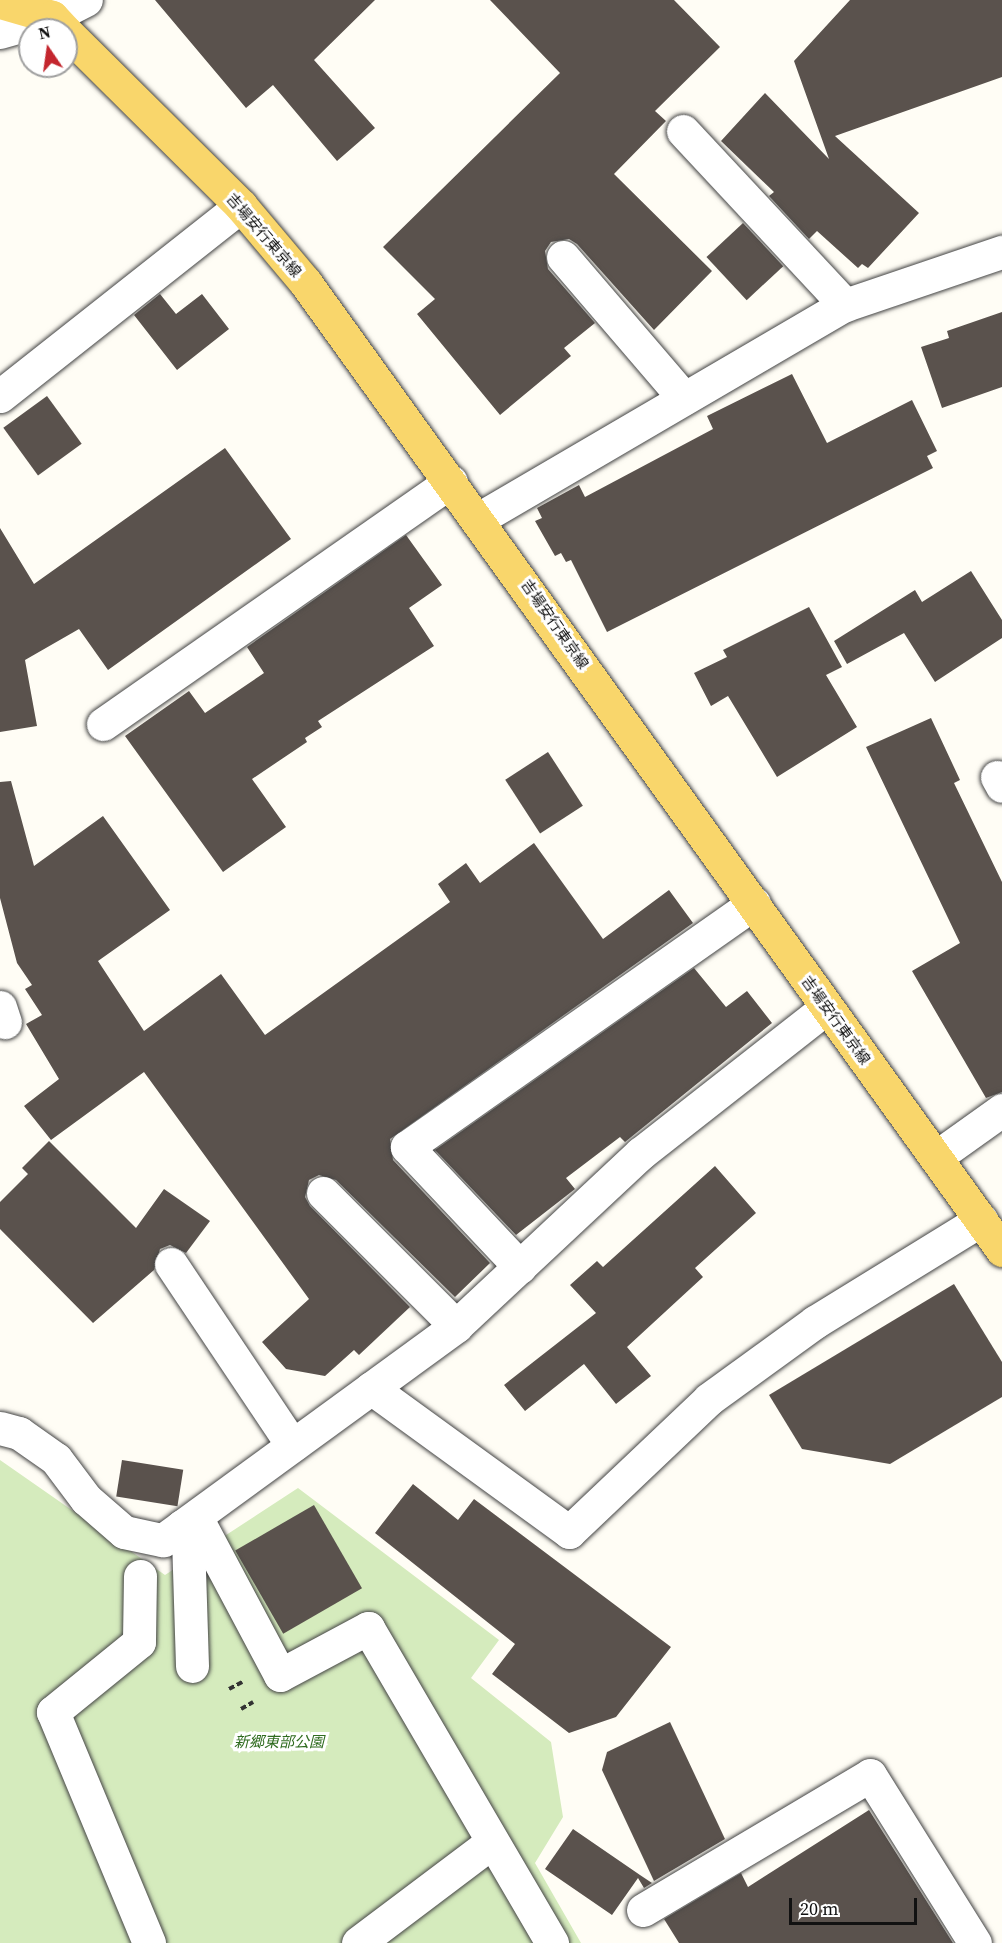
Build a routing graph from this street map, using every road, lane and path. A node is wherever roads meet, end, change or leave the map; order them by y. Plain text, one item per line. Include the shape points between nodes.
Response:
1 (86, 0) edge
2 (2, 14) edge
3 (39, 18) edge
4 (61, 18) edge
5 (78, 40) edge
6 (683, 131) dead end
7 (241, 206) junction
8 (1002, 252) edge
9 (563, 257) dead end
10 (845, 305) junction
11 (0, 396) edge
12 (684, 398) junction
13 (451, 481) junction
14 (480, 518) junction
15 (103, 724) dead end
16 (753, 903) junction
17 (827, 1007) junction
18 (1002, 1110) edge
19 (936, 1157) junction
20 (323, 1193) dead end
21 (981, 1221) junction
22 (1002, 1250) edge
23 (171, 1264) dead end
24 (520, 1267) junction
25 (456, 1326) junction
26 (371, 1388) junction
27 (0, 1428) edge
28 (292, 1445) junction
29 (189, 1521) junction
30 (140, 1576) dead end
31 (192, 1666) dead end
32 (492, 1842) junction
33 (643, 1910) dead end
34 (149, 1943) edge
35 (358, 1943) edge
36 (552, 1943) edge
37 (975, 1943) edge

1 - 4 street
2 - 3 main road
5 - 7 main road, 吉場安行東京線
6 - 10 street
7 - 11 street
7 - 13 main road, 吉場安行東京線 via 305,282
8 - 10 street
9 - 12 street
10 - 12 street
12 - 14 street
13 - 14 main road, 吉場安行東京線
13 - 15 street
14 - 16 main road, 吉場安行東京線
16 - 17 main road, 吉場安行東京線
16 - 24 street via 407,1147
17 - 19 main road, 吉場安行東京線
17 - 24 street via 641,1153
18 - 19 street
19 - 21 main road, 吉場安行東京線
20 - 25 street
21 - 22 main road, 吉場安行東京線
21 - 26 street via 815,1322 710,1400 569,1532
23 - 28 street
24 - 25 street
25 - 26 street
26 - 28 street
27 - 29 street via 19,1433 56,1459 86,1499 124,1532 163,1540
28 - 29 street
29 - 31 street
29 - 32 street via 280,1676 368,1628
30 - 34 street via 139,1642 53,1712
32 - 35 street
32 - 36 street
33 - 37 street via 870,1776

